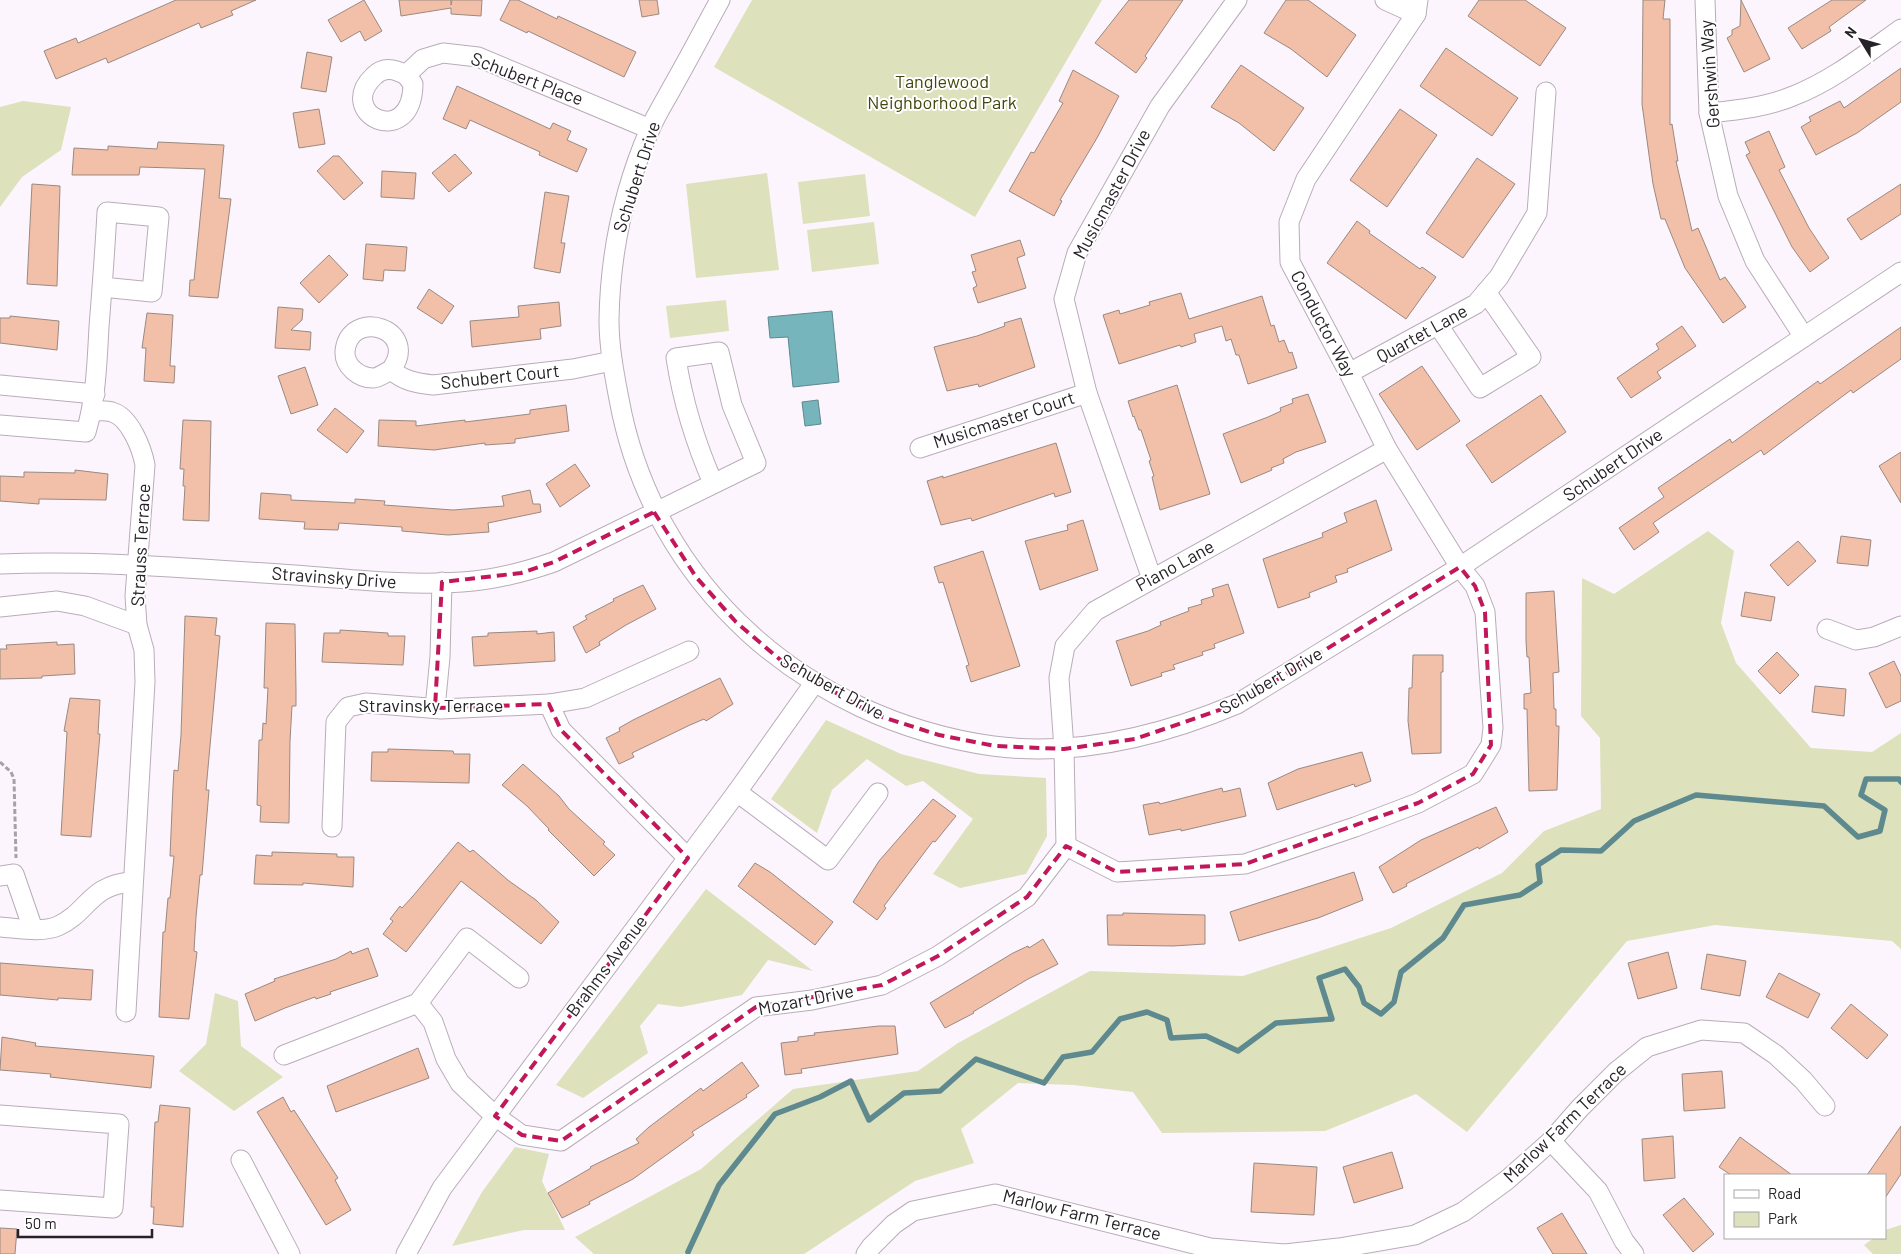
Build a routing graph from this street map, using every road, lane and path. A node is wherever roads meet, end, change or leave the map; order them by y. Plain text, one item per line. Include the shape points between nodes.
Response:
1 (720, 0) edge
2 (1237, 0) edge
3 (1385, 0) edge
4 (1705, 0) edge
5 (1417, 7) edge
6 (1901, 29) edge
7 (406, 75) dead end
8 (1546, 92) dead end
9 (1709, 113) junction
10 (650, 129) junction
11 (1901, 272) edge
12 (102, 287) junction
13 (1486, 292) junction
14 (1438, 325) junction
15 (1804, 337) junction
16 (612, 361) junction
17 (391, 370) dead end
18 (1349, 373) junction
19 (0, 385) edge
20 (1087, 393) junction
21 (93, 402) junction
22 (0, 425) edge
23 (920, 448) dead end
24 (1387, 450) junction
25 (713, 483) junction
26 (654, 512) junction
27 (0, 564) edge
28 (139, 565) junction
29 (1460, 567) junction
30 (1152, 579) junction
31 (442, 582) junction
32 (0, 608) edge
33 (137, 625) junction
34 (1901, 626) edge
35 (1827, 629) dead end
36 (688, 650) dead end
37 (815, 682) junction
38 (549, 704) junction
39 (435, 708) junction
40 (1064, 749) junction
41 (0, 762) edge
42 (737, 792) junction
43 (878, 793) dead end
44 (332, 827) dead end
45 (1066, 846) junction
46 (688, 858) junction
47 (7, 875) edge
48 (132, 882) junction
49 (0, 927) edge
50 (33, 929) junction
51 (519, 978) dead end
52 (418, 1003) junction
53 (126, 1012) dead end
54 (284, 1055) dead end
55 (1825, 1106) dead end
56 (0, 1115) edge
57 (495, 1116) junction
58 (1551, 1141) junction
59 (241, 1160) dead end
60 (0, 1200) edge
61 (290, 1254) edge
62 (406, 1254) edge
63 (866, 1254) edge
64 (1285, 1254) edge
65 (1634, 1254) edge

1 - 10 street, Schubert Drive
2 - 20 street, Musicmaster Drive via 1160,106 1077,253 1064,299
3 - 5 street
4 - 9 street, Gershwin Way
5 - 18 street, Conductor Way via 1306,178 1290,222 1290,262
6 - 9 street via 1848,67 1793,96 1747,108
7 - 10 street, Schubert Place via 423,58 443,53 478,57
8 - 13 street, Quartet Lane via 1537,213 1499,277
9 - 15 street, Gershwin Way via 1728,196 1754,261
10 - 16 street, Schubert Drive via 626,199 615,246 609,321
11 - 15 street, Schubert Drive
12 - 12 street via 108,212 159,217 152,292
12 - 21 street
13 - 14 street, Quartet Lane via 1476,304
13 - 14 street via 1531,357 1480,388
14 - 18 street, Quartet Lane
15 - 29 street, Schubert Drive
16 - 17 street, Schubert Court via 573,369 433,385 412,383
16 - 26 street, Schubert Drive via 625,435
18 - 24 street, Conductor Way
19 - 21 street, Strauss Terrace
20 - 23 street, Musicmaster Court
20 - 30 street, Musicmaster Drive
21 - 22 street via 86,432
21 - 28 street, Strauss Terrace via 114,412 128,425 142,448 145,465
24 - 29 street, Conductor Way
24 - 30 street, Piano Lane
25 - 25 street, Stravinsky Drive via 756,463 732,405 719,352 676,358 694,438
25 - 26 street, Stravinsky Drive
26 - 31 street, Stravinsky Drive via 554,562 521,572 463,582
26 - 37 street, Schubert Drive via 696,577 736,622 784,663
27 - 28 street, Stravinsky Drive
28 - 31 street, Stravinsky Drive via 412,583
28 - 33 street, Strauss Terrace via 135,596
29 - 40 street, Schubert Drive via 1237,704 1200,720 1135,739
29 - 45 street, Conductor Way via 1475,586 1485,612 1493,728 1491,745 1473,774 1418,803 1245,864 1117,872
30 - 40 street, Piano Lane via 1095,611 1066,646 1059,678
31 - 39 street
32 - 33 street via 57,601 85,606
33 - 48 street, Strauss Terrace via 144,650 145,682
34 - 35 street via 1856,640
36 - 38 street, Stravinsky Terrace via 585,698
37 - 40 street, Schubert Drive via 873,714 939,735 995,746
37 - 42 street, Brahms Avenue
38 - 39 street, Stravinsky Terrace
38 - 46 street via 561,730
39 - 44 street, Stravinsky Terrace via 366,703 348,707 336,722
40 - 45 street
41 - 47 path via 11,772 15,787 18,848
42 - 43 street via 828,860
42 - 46 street, Brahms Avenue
45 - 57 street, Mozart Drive via 1027,897 938,956 882,985 812,1000 756,1007 561,1141 522,1135
46 - 57 street, Brahms Avenue
47 - 50 street
48 - 50 street via 114,883 57,926
48 - 53 street, Strauss Terrace
49 - 50 street
51 - 52 street via 467,938
52 - 54 street
52 - 57 street, Mozart Drive via 433,1022 446,1059 460,1083
55 - 58 street, Marlow Farm Terrace via 1783,1061 1744,1033 1701,1030 1647,1047 1616,1072
56 - 60 street via 119,1124 112,1208
57 - 62 street, Brahms Avenue via 442,1188
58 - 64 street, Marlow Farm Terrace via 1507,1180 1463,1212 1415,1235
58 - 65 street via 1598,1191
59 - 61 street
63 - 64 street, Marlow Farm Terrace via 894,1224 913,1211 994,1194 1210,1248

